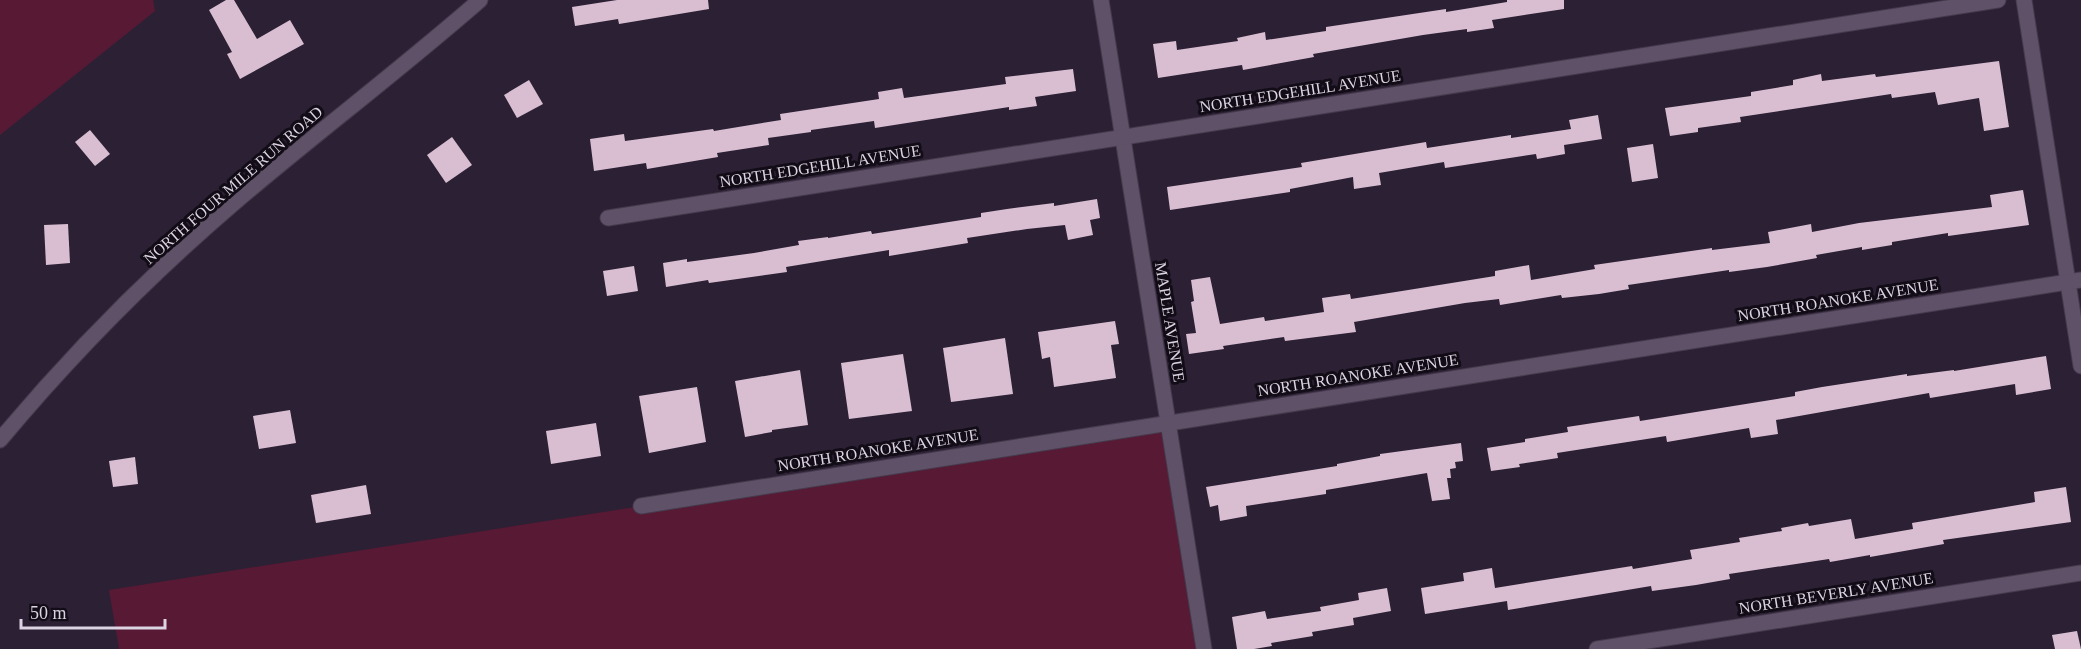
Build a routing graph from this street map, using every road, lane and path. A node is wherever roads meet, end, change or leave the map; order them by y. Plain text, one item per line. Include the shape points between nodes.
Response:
1 (480, 0) edge
2 (1101, 0) edge
3 (1998, 0) edge
4 (2024, 0) edge
5 (1123, 137) junction
6 (608, 218) dead end
7 (2074, 281) edge
8 (2081, 366) edge
9 (1168, 423) junction
10 (0, 440) edge
11 (641, 506) dead end
12 (2081, 573) edge
13 (1204, 649) edge
14 (1597, 649) edge

1 - 10 street, NORTH FOUR MILE RUN ROAD via 172,259 70,361
2 - 5 street, MAPLE AVENUE
3 - 5 street, NORTH EDGEHILL AVENUE
4 - 7 street
5 - 6 street, NORTH EDGEHILL AVENUE
5 - 9 street, MAPLE AVENUE
7 - 8 street
7 - 9 street, NORTH ROANOKE AVENUE
9 - 11 street, NORTH ROANOKE AVENUE
9 - 13 street, MAPLE AVENUE
12 - 14 street, NORTH BEVERLY AVENUE

